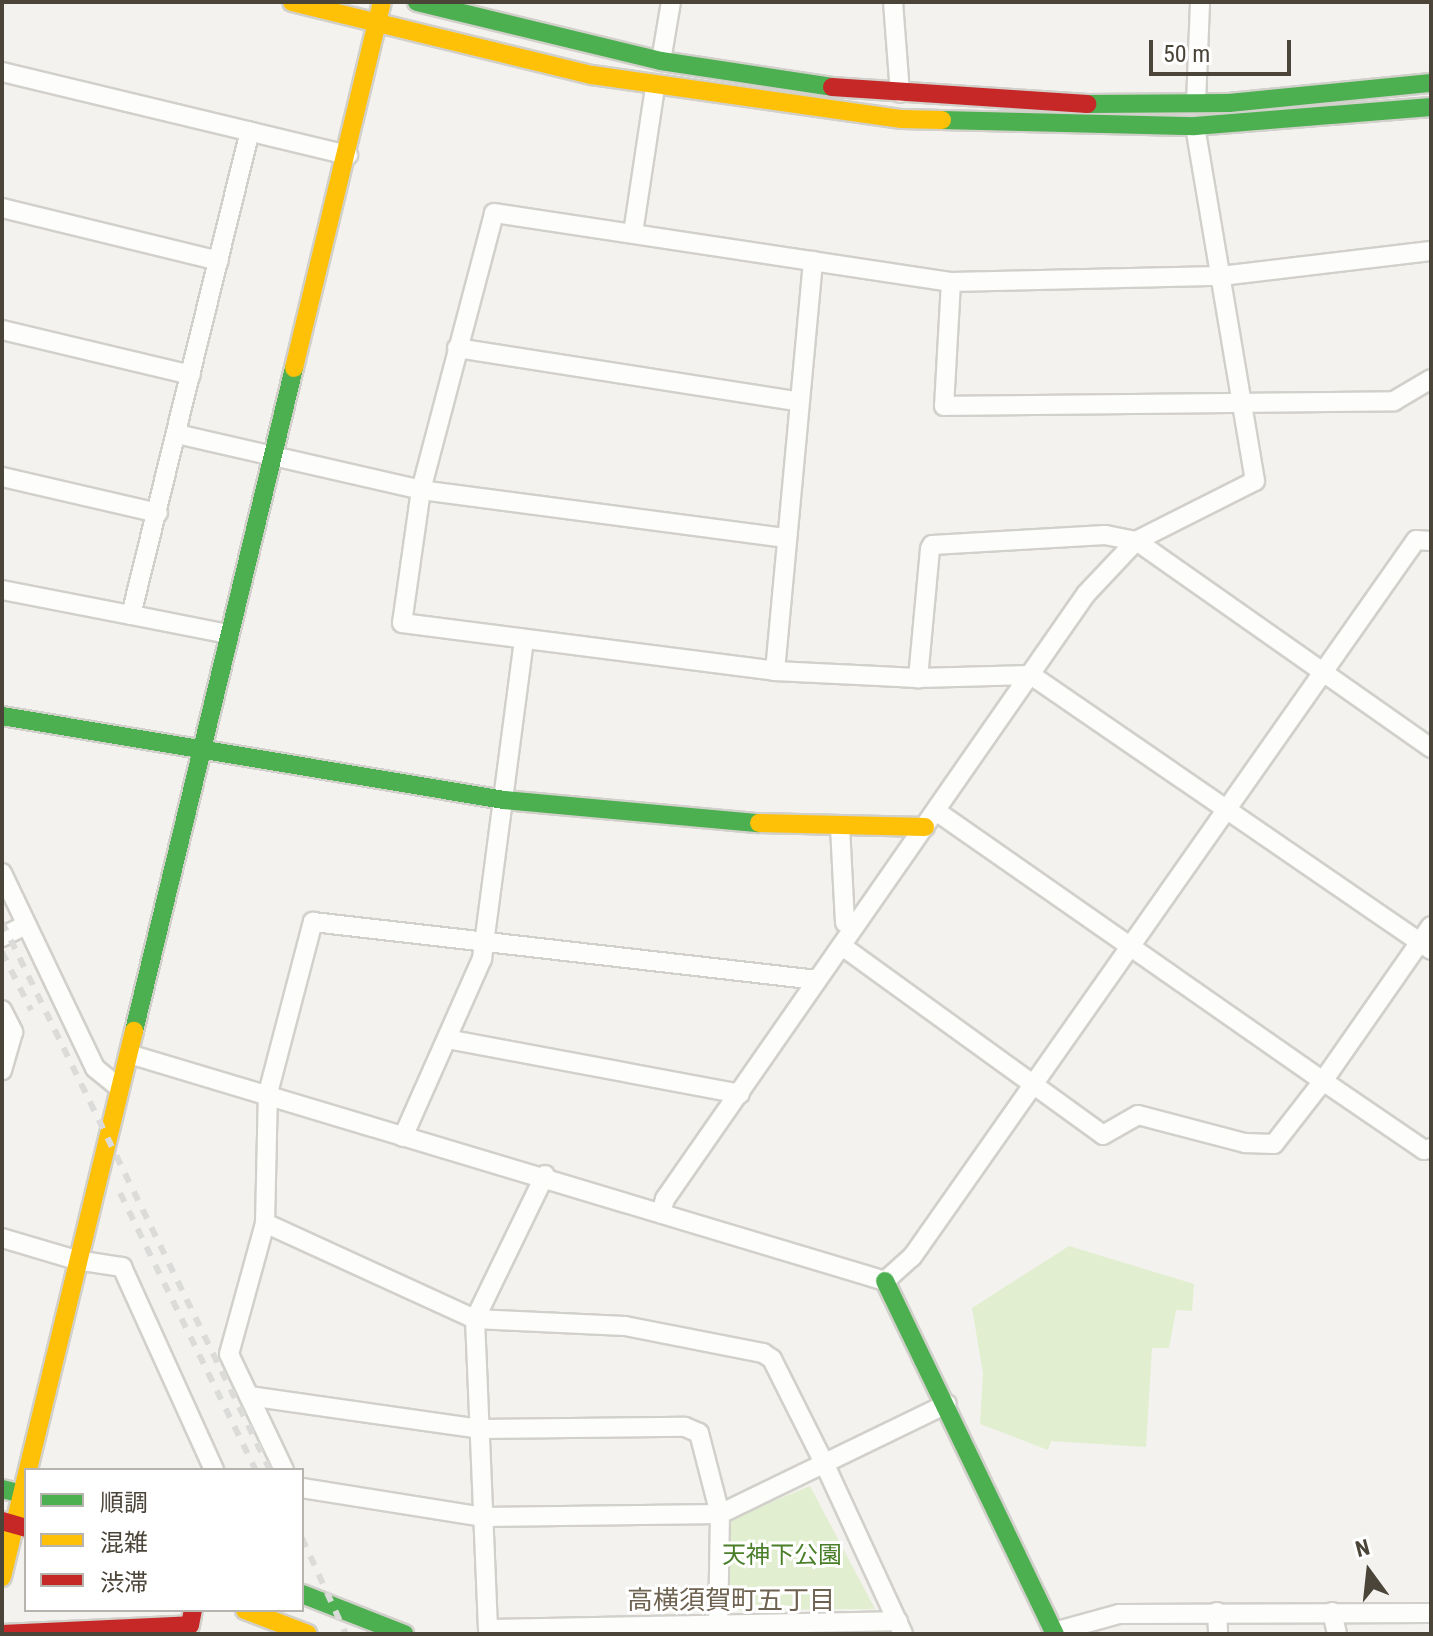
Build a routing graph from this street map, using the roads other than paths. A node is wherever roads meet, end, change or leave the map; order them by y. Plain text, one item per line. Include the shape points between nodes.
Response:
1 (292, 2) edge
2 (382, 2) edge
3 (417, 2) edge
4 (671, 2) edge
5 (893, 2) edge
6 (1200, 2) edge
7 (377, 23) junction
8 (661, 61) junction
9 (2, 72) edge
10 (1431, 83) edge
11 (655, 87) junction
12 (900, 93) junction
13 (1196, 103) junction
14 (1431, 107) edge
15 (1195, 126) junction
16 (250, 131) junction
17 (348, 155) junction
18 (2, 208) edge
19 (633, 233) junction
20 (1431, 251) edge
21 (219, 261) junction
22 (813, 261) junction
23 (1221, 276) junction
24 (951, 282) junction
25 (2, 330) edge
26 (457, 348) junction
27 (191, 375) junction
28 (1431, 379) edge
29 (797, 401) junction
30 (1241, 401) junction
31 (177, 434) junction
32 (274, 456) junction
33 (2, 477) edge
34 (421, 490) junction
35 (158, 513) junction
36 (785, 538) junction
37 (1136, 541) junction
38 (1431, 541) edge
39 (2, 590) edge
40 (131, 615) junction
41 (228, 634) junction
42 (524, 639) junction
43 (775, 671) junction
44 (1322, 674) junction
45 (1031, 675) junction
46 (918, 678) junction
47 (2, 716) edge
48 (200, 748) junction
49 (1431, 748) edge
50 (504, 800) junction
51 (1225, 808) junction
52 (930, 819) junction
53 (840, 827) junction
54 (2, 873) edge
55 (845, 923) dead end
56 (26, 925) junction
57 (1431, 926) edge
58 (2, 937) edge
59 (486, 938) junction
60 (842, 946) junction
61 (1130, 946) junction
62 (1425, 946) edge
63 (817, 980) junction
64 (2, 1010) edge
65 (447, 1039) junction
66 (129, 1054) junction
67 (2, 1070) edge
68 (1323, 1081) junction
69 (1034, 1085) junction
70 (120, 1088) junction
71 (268, 1093) junction
72 (740, 1094) junction
73 (403, 1137) junction
74 (1431, 1148) edge
75 (545, 1175) junction
76 (661, 1213) junction
77 (265, 1223) junction
78 (2, 1238) edge
79 (76, 1260) junction
80 (885, 1281) junction
81 (475, 1319) junction
82 (249, 1396) junction
83 (947, 1404) junction
84 (480, 1429) junction
85 (825, 1465) junction
86 (213, 1468) edge
87 (283, 1468) edge
88 (304, 1488) edge
89 (16, 1493) edge
90 (720, 1514) junction
91 (483, 1517) junction
92 (14, 1524) edge
93 (2, 1577) edge
94 (304, 1595) edge
95 (193, 1612) edge
96 (250, 1612) edge
97 (1217, 1612) junction
98 (1332, 1612) junction
99 (1431, 1613) edge
100 (832, 1628) edge
101 (900, 1628) edge
102 (719, 1630) edge
103 (1054, 1633) edge
104 (2, 1634) edge
105 (308, 1634) edge
106 (404, 1634) edge
107 (1218, 1634) edge
108 (1337, 1634) edge

1 - 7 main road
2 - 7 main road
3 - 8 main road
4 - 8 street
5 - 12 street
6 - 13 street
7 - 11 main road
7 - 17 main road
8 - 12 main road via 773,81
9 - 16 street
10 - 13 main road
11 - 15 main road via 902,119
11 - 19 street
12 - 13 main road via 1031,104
14 - 15 main road
15 - 23 street
16 - 17 street
16 - 21 street
17 - 32 main road
18 - 21 street
19 - 22 street
19 - 26 street via 494,213
20 - 23 street
21 - 27 street
22 - 24 street
22 - 29 street
23 - 24 street
23 - 30 street
24 - 30 street via 944,406
25 - 27 street
26 - 29 street
26 - 34 street
27 - 31 street
28 - 30 street via 1394,401
29 - 36 street
30 - 37 street via 1255,481
31 - 32 street
31 - 35 street
32 - 34 street
32 - 41 main road
33 - 35 street
34 - 36 street
34 - 42 street via 402,623
35 - 40 street
36 - 43 street
37 - 44 street
37 - 45 street via 1086,594
37 - 46 street via 1105,535 932,545
38 - 44 street via 1416,540
39 - 40 street
40 - 41 street
41 - 48 main road
42 - 43 street
42 - 50 street
43 - 46 street
44 - 49 street
44 - 51 street
45 - 46 street
45 - 51 street
45 - 52 street
47 - 48 main road
48 - 50 main road
48 - 66 main road
50 - 53 main road
50 - 59 street
51 - 61 street
51 - 62 street
52 - 53 main road
52 - 60 street
52 - 61 street
53 - 55 street
54 - 56 street
56 - 58 street
56 - 70 street via 95,1068
57 - 62 street
59 - 63 street
59 - 65 street
59 - 71 street via 313,922
60 - 63 street
60 - 69 street
61 - 68 street
61 - 69 street
62 - 68 street
63 - 72 street
64 - 67 street via 13,1032
65 - 72 street
65 - 73 street
66 - 70 main road
66 - 71 street
68 - 69 street via 1274,1144 1235,1141 1138,1115 1103,1135
68 - 74 street via 1424,1150
69 - 80 street via 912,1257
70 - 79 main road
71 - 73 street
71 - 77 street
72 - 76 street via 665,1199
73 - 75 street
75 - 76 street
75 - 81 street
76 - 80 street
77 - 81 street
77 - 82 street via 229,1354
78 - 79 street
79 - 86 street via 122,1267
79 - 89 main road
80 - 83 main road
81 - 84 street
81 - 85 street via 625,1326 763,1353 772,1359
82 - 84 street
82 - 87 street
83 - 85 street
83 - 103 main road
84 - 90 street via 685,1427 699,1433
84 - 91 street
85 - 90 street
85 - 101 street
88 - 91 street
89 - 92 main road
90 - 91 street
90 - 102 street
91 - 102 street via 488,1629
92 - 93 main road
94 - 106 main road
95 - 104 main road via 190,1625
96 - 105 main road
97 - 98 street
97 - 103 street via 1111,1615
97 - 107 street
98 - 99 street
98 - 108 street
100 - 101 street
100 - 102 street

